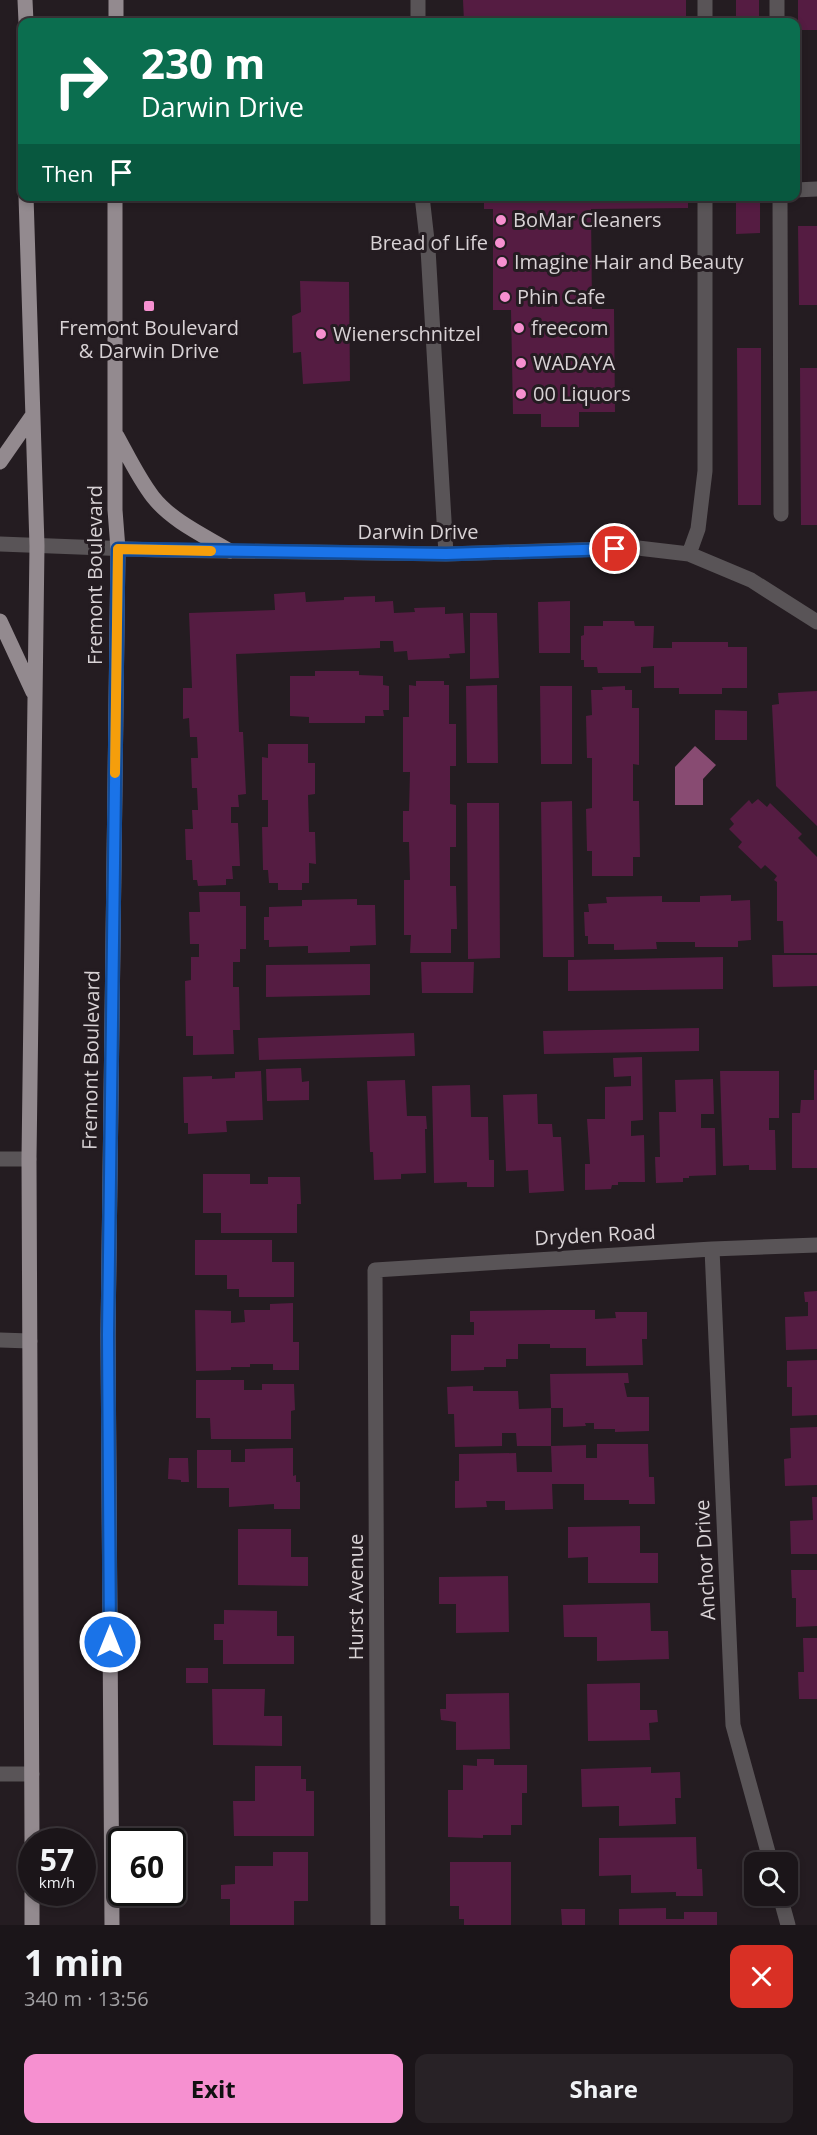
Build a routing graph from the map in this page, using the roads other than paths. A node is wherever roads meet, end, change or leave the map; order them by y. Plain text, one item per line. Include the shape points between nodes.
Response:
1 (26, 0) edge
2 (116, 0) edge
3 (418, 0) edge
4 (705, 0) edge
5 (777, 0) edge
6 (26, 18) edge
7 (116, 18) edge
8 (418, 18) edge
9 (705, 18) edge
10 (777, 18) edge
11 (817, 189) edge
12 (800, 190) edge
13 (26, 201) edge
14 (115, 201) edge
15 (423, 201) edge
16 (705, 201) edge
17 (780, 201) edge
18 (32, 416) junction
19 (117, 436) junction
20 (0, 462) edge
21 (781, 514) dead end
22 (0, 544) edge
23 (37, 546) junction
24 (118, 549) junction
25 (230, 551) junction
26 (446, 554) junction
27 (689, 554) junction
28 (0, 621) edge
29 (817, 622) edge
30 (35, 696) junction
31 (0, 1159) edge
32 (29, 1159) junction
33 (817, 1245) edge
34 (712, 1250) junction
35 (375, 1270) joint
36 (0, 1341) edge
37 (30, 1341) junction
38 (0, 1774) edge
39 (32, 1774) junction
40 (32, 1828) edge
41 (768, 1852) edge
42 (32, 1906) edge
43 (783, 1906) edge
44 (32, 1925) edge
45 (112, 1925) edge
46 (378, 1925) edge
47 (788, 1925) edge

1 - 6 main road
2 - 7 main road
3 - 8 street
4 - 9 street
5 - 10 street
11 - 12 street
13 - 18 main road
14 - 19 main road, Fremont Boulevard
15 - 26 street
16 - 27 street via 705,471 698,529
17 - 21 street
18 - 20 main road
18 - 23 main road
19 - 24 main road, Fremont Boulevard
19 - 25 main road via 152,496 178,520
22 - 23 street, Darwin Drive
23 - 24 street, Darwin Drive
23 - 30 main road
24 - 25 street, Darwin Drive
24 - 45 main road, Fremont Boulevard via 108,1335
25 - 26 street, Darwin Drive
26 - 27 street, Darwin Drive via 638,548
27 - 29 street, Darwin Drive via 751,580
28 - 30 main road
30 - 32 main road
31 - 32 street
32 - 37 main road
33 - 34 street, Dryden Road
34 - 35 street, Dryden Road
34 - 41 street, Anchor Drive via 733,1725
35 - 46 street, Hurst Avenue
36 - 37 street
37 - 39 main road
38 - 39 street
39 - 40 main road
42 - 44 main road
43 - 47 street

